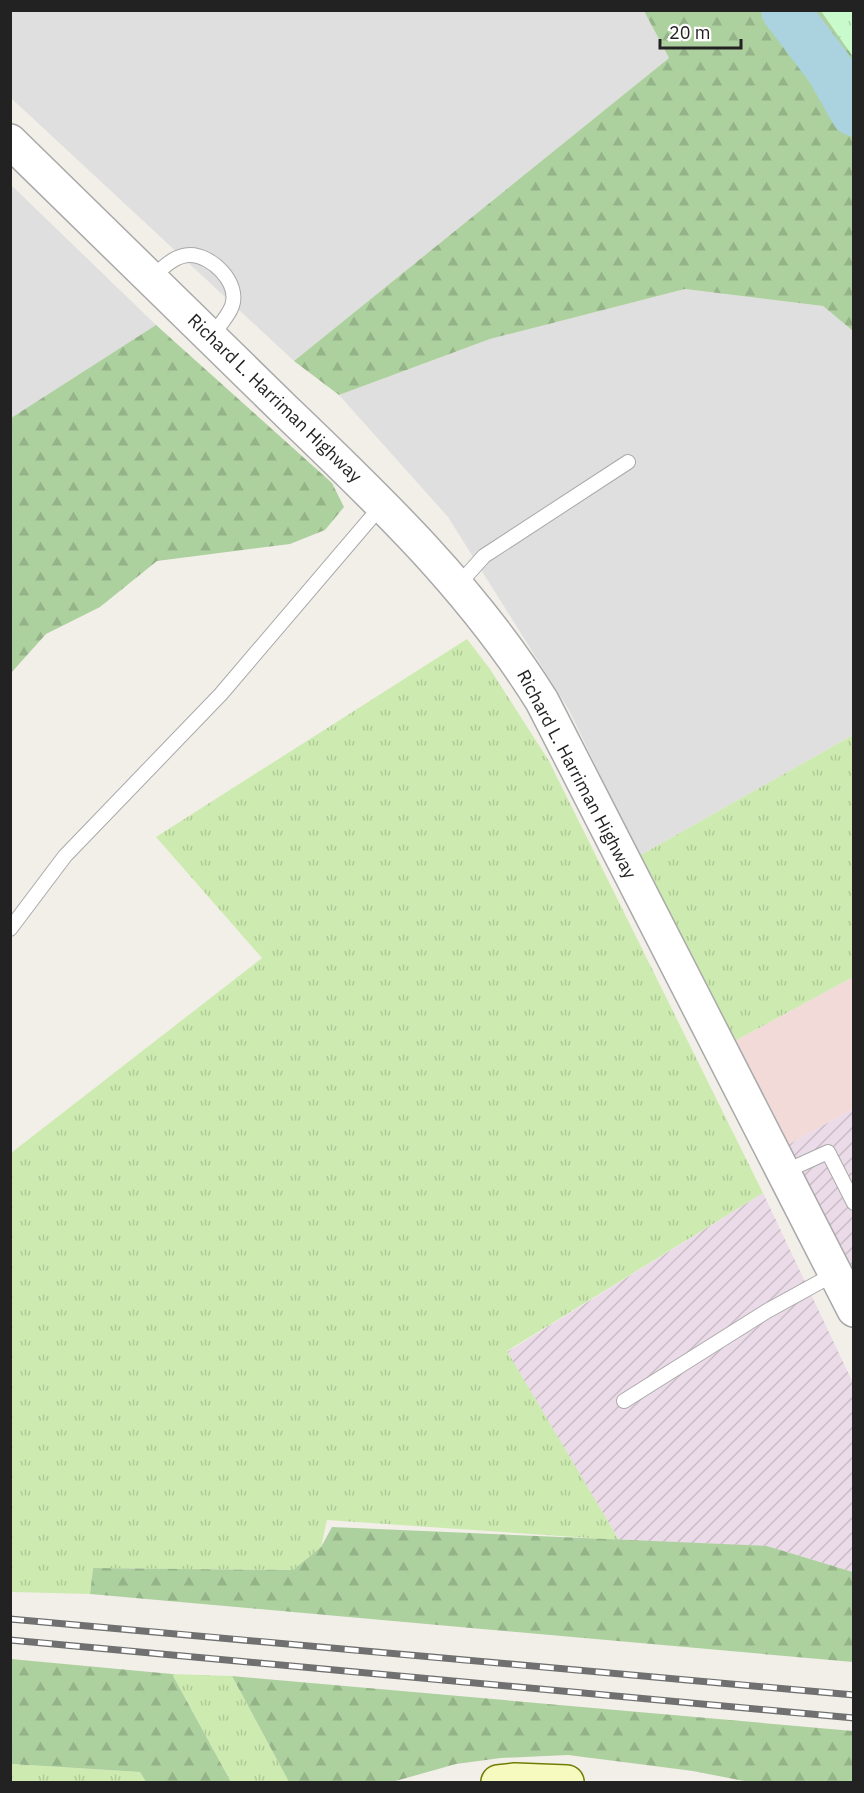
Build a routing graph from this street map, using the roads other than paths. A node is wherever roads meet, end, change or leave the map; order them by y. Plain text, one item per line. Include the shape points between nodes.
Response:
1 (10, 141) edge
2 (151, 278) junction
3 (211, 337) junction
4 (628, 462) dead end
5 (384, 504) junction
6 (458, 585) junction
7 (10, 929) edge
8 (782, 1173) junction
9 (854, 1203) edge
10 (836, 1273) junction
11 (854, 1310) edge
12 (624, 1401) dead end
13 (498, 1782) edge
14 (567, 1782) edge

1 - 2 street, Richard L. Harriman Highway
2 - 3 street, Richard L. Harriman Highway
2 - 3 lane via 173,259 190,255 208,261 224,274 232,290 232,306
3 - 5 street, Richard L. Harriman Highway
4 - 6 lane via 484,556
5 - 6 street, Richard L. Harriman Highway
5 - 7 lane via 221,694 65,856
6 - 8 street, Richard L. Harriman Highway via 514,657 542,701
8 - 9 lane via 828,1152
8 - 10 street, Richard L. Harriman Highway
10 - 11 street, Richard L. Harriman Highway
10 - 12 lane via 767,1311
13 - 14 main road

